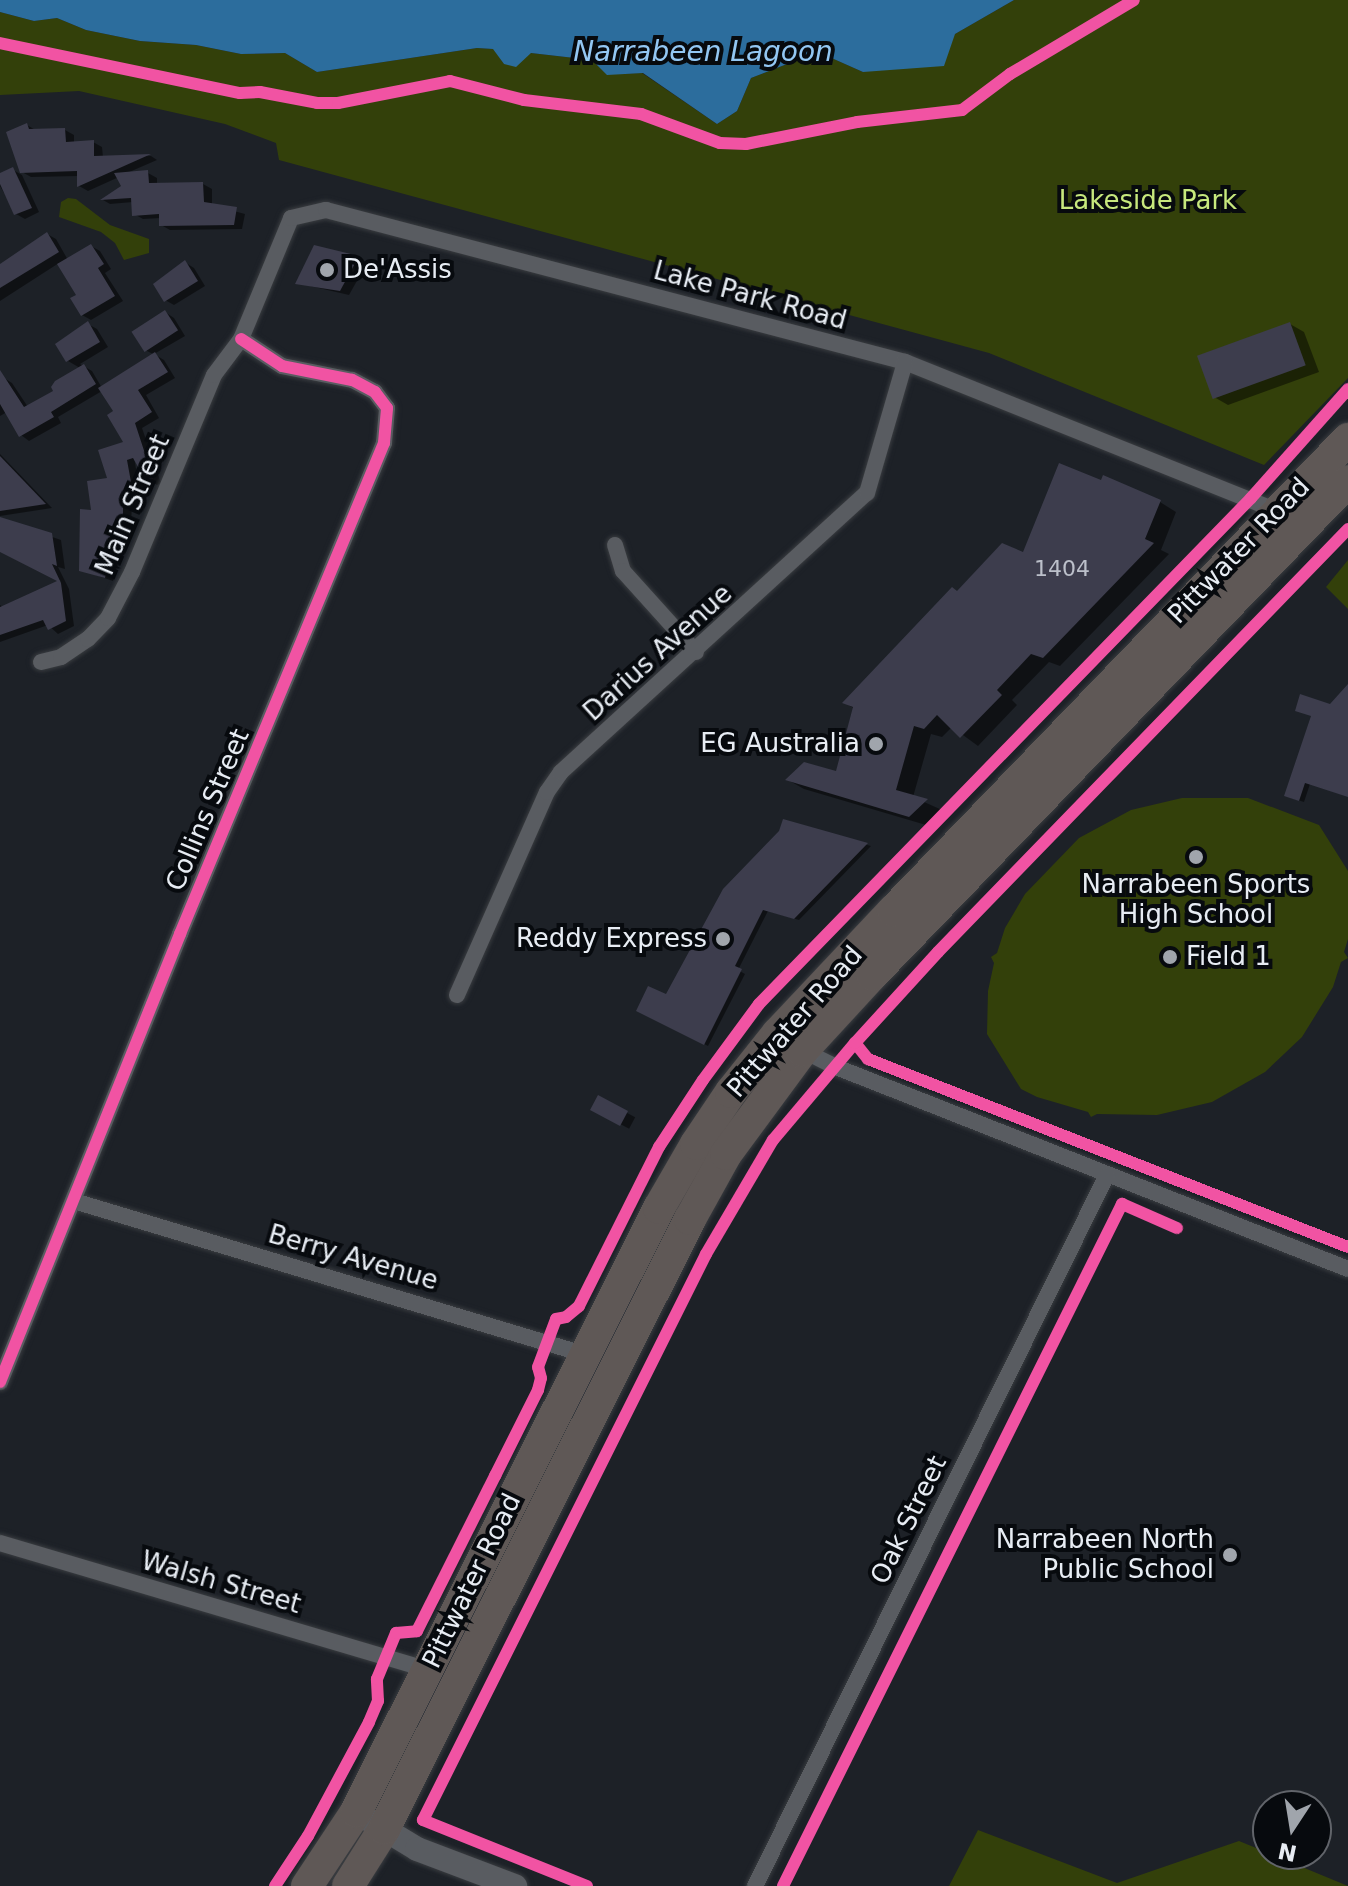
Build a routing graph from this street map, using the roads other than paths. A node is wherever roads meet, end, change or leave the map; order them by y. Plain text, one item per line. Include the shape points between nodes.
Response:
1 (241, 339) junction
2 (905, 362) junction
3 (1348, 439) edge
4 (1348, 481) edge
5 (1291, 520) junction
6 (615, 545) dead end
7 (696, 652) junction
8 (41, 662) dead end
9 (457, 995) dead end
10 (790, 1042) junction
11 (1107, 1175) junction
12 (74, 1201) junction
13 (1348, 1269) edge
14 (585, 1354) junction
15 (617, 1367) junction
16 (0, 1382) edge
17 (0, 1543) edge
18 (428, 1670) junction
19 (356, 1812) junction
20 (384, 1829) junction
21 (307, 1886) edge
22 (348, 1886) edge
23 (515, 1886) edge
24 (755, 1886) edge

1 - 2 street, Lake Park Road via 291,218 326,210
1 - 8 street, Main Street via 214,375 108,618 61,657
1 - 12 street, Collins Street via 282,366 352,380 375,392 387,408 388,426
2 - 5 street, Lake Park Road
2 - 7 street, Darius Avenue via 867,493
3 - 5 highway, Pittwater Road
4 - 5 highway, Pittwater Road
5 - 10 highway, Pittwater Road
6 - 7 street via 623,571
7 - 9 street, Darius Avenue via 561,772 547,792
10 - 11 street
10 - 14 highway, Pittwater Road via 696,1144
10 - 15 highway, Pittwater Road
11 - 13 street
11 - 24 street, Oak Street
12 - 14 street, Berry Avenue
12 - 16 street, Collins Street
14 - 15 street, Berry Avenue
14 - 18 highway, Pittwater Road
15 - 20 highway, Pittwater Road
17 - 18 street, Walsh Street
18 - 19 highway, Pittwater Road
19 - 20 street
19 - 21 highway, Pittwater Road
20 - 22 highway, Pittwater Road
20 - 23 street via 417,1849

